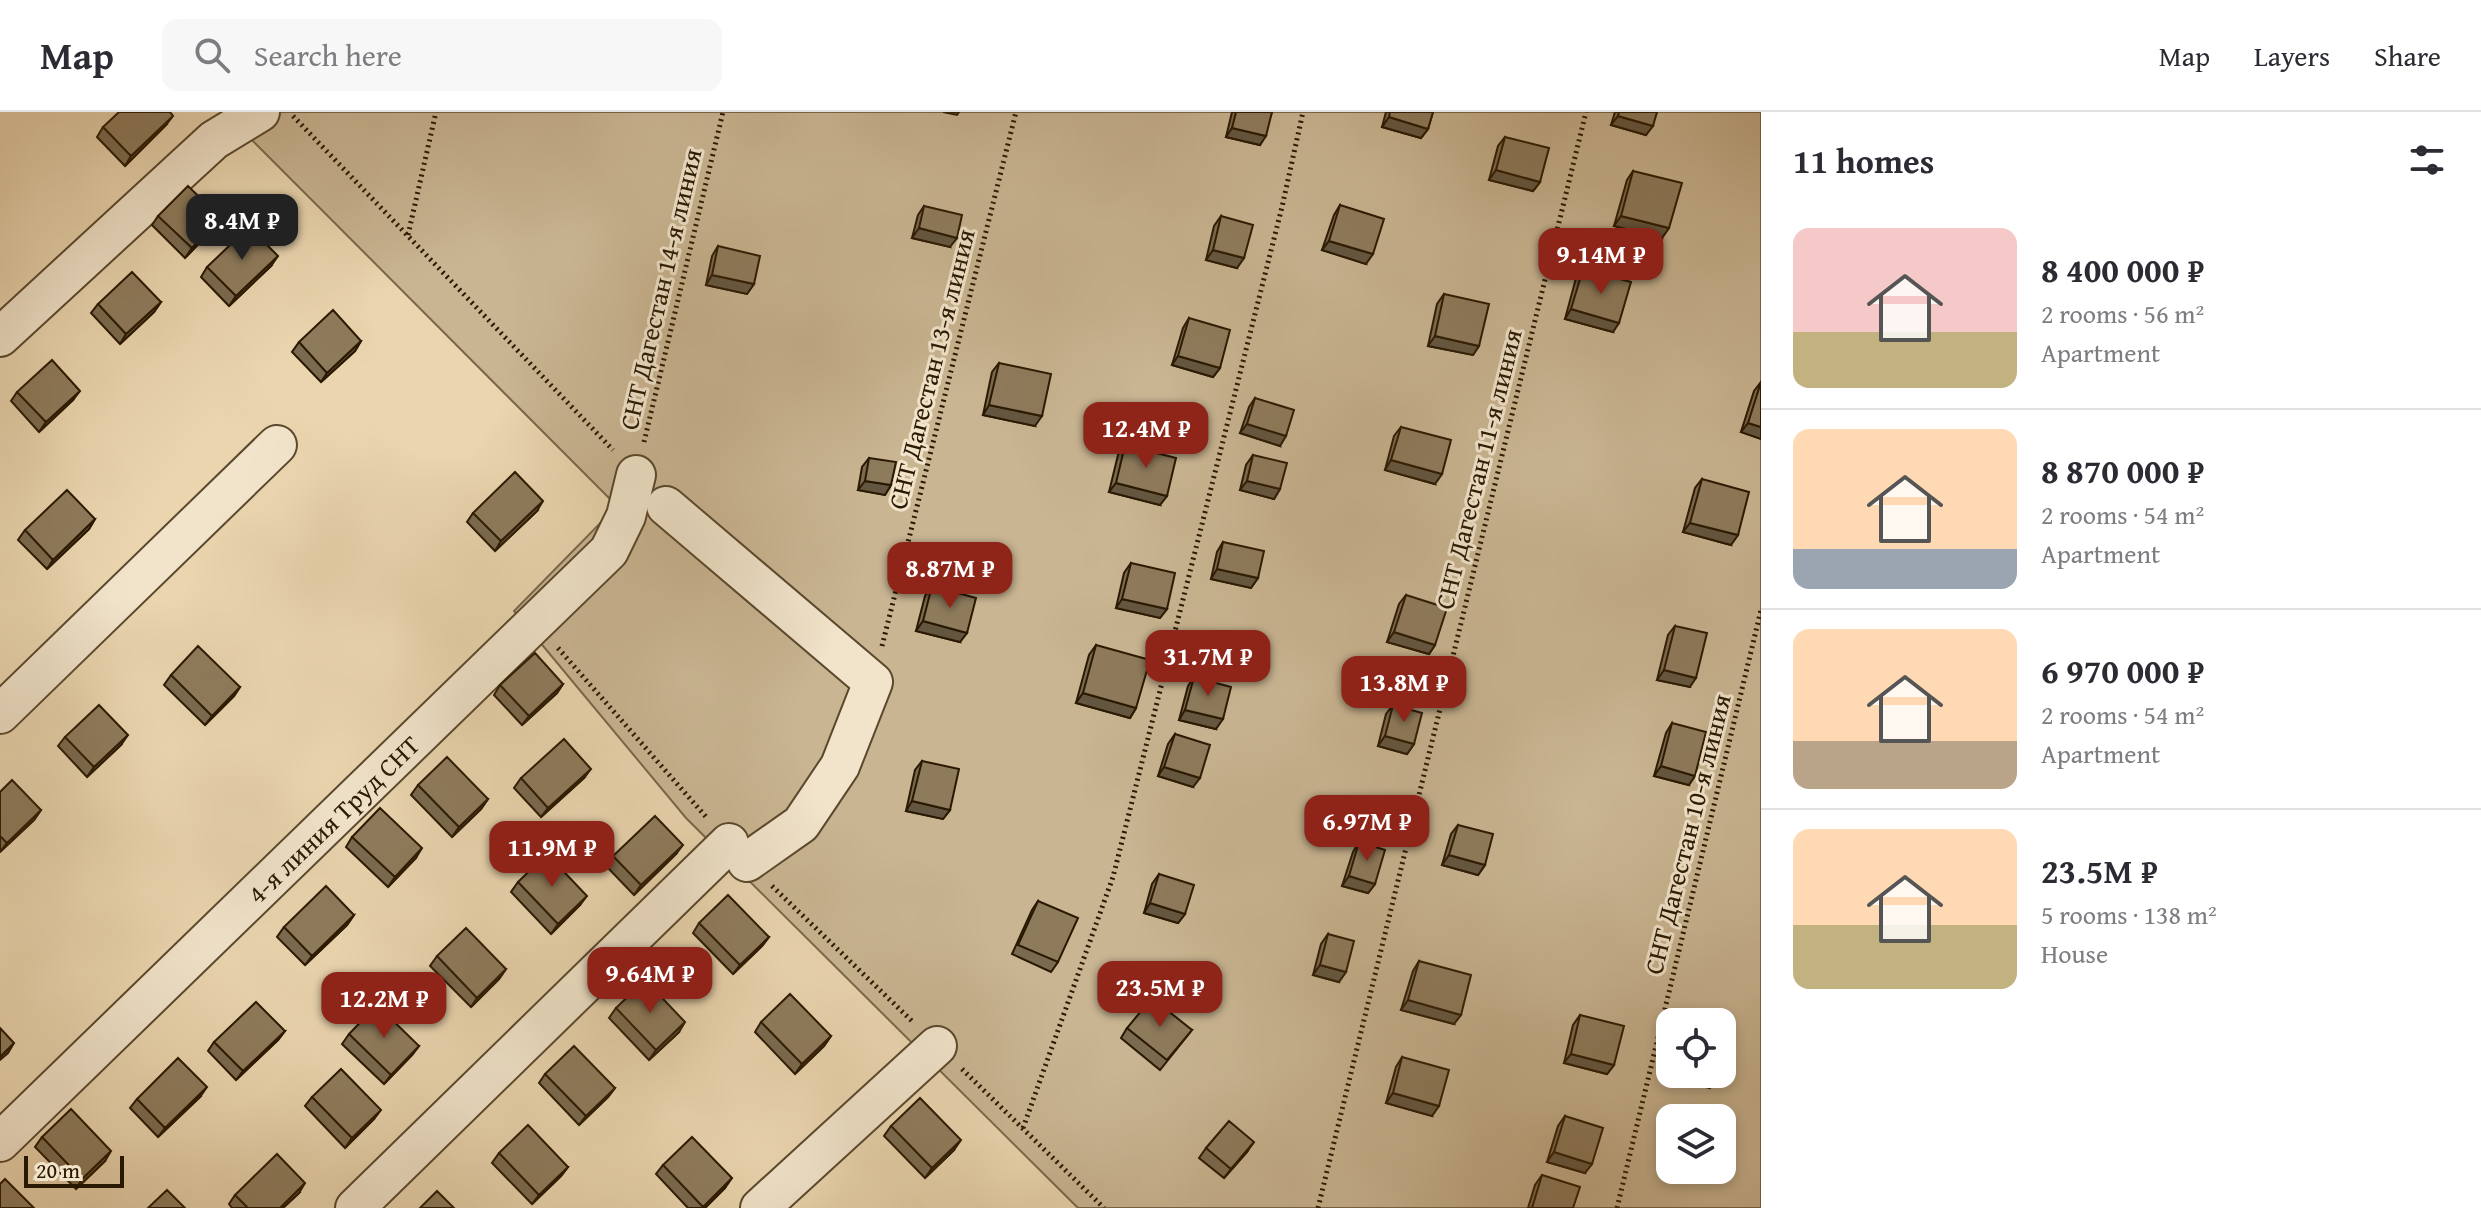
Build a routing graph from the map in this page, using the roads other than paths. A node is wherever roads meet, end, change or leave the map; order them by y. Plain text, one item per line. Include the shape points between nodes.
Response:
1 (260, 112) edge
2 (0, 337) edge
3 (277, 445) dead end
4 (636, 475) road end
5 (666, 506) dead end
6 (0, 714) edge
7 (937, 1046) road end
8 (0, 1142) edge
9 (355, 1208) edge
10 (760, 1208) edge

1 - 2 street via 214,140
3 - 6 street
4 - 8 street, 4-я линия Труд СНТ via 626,516 609,551
5 - 9 street via 873,682 840,766 801,824 738,853
7 - 10 street

